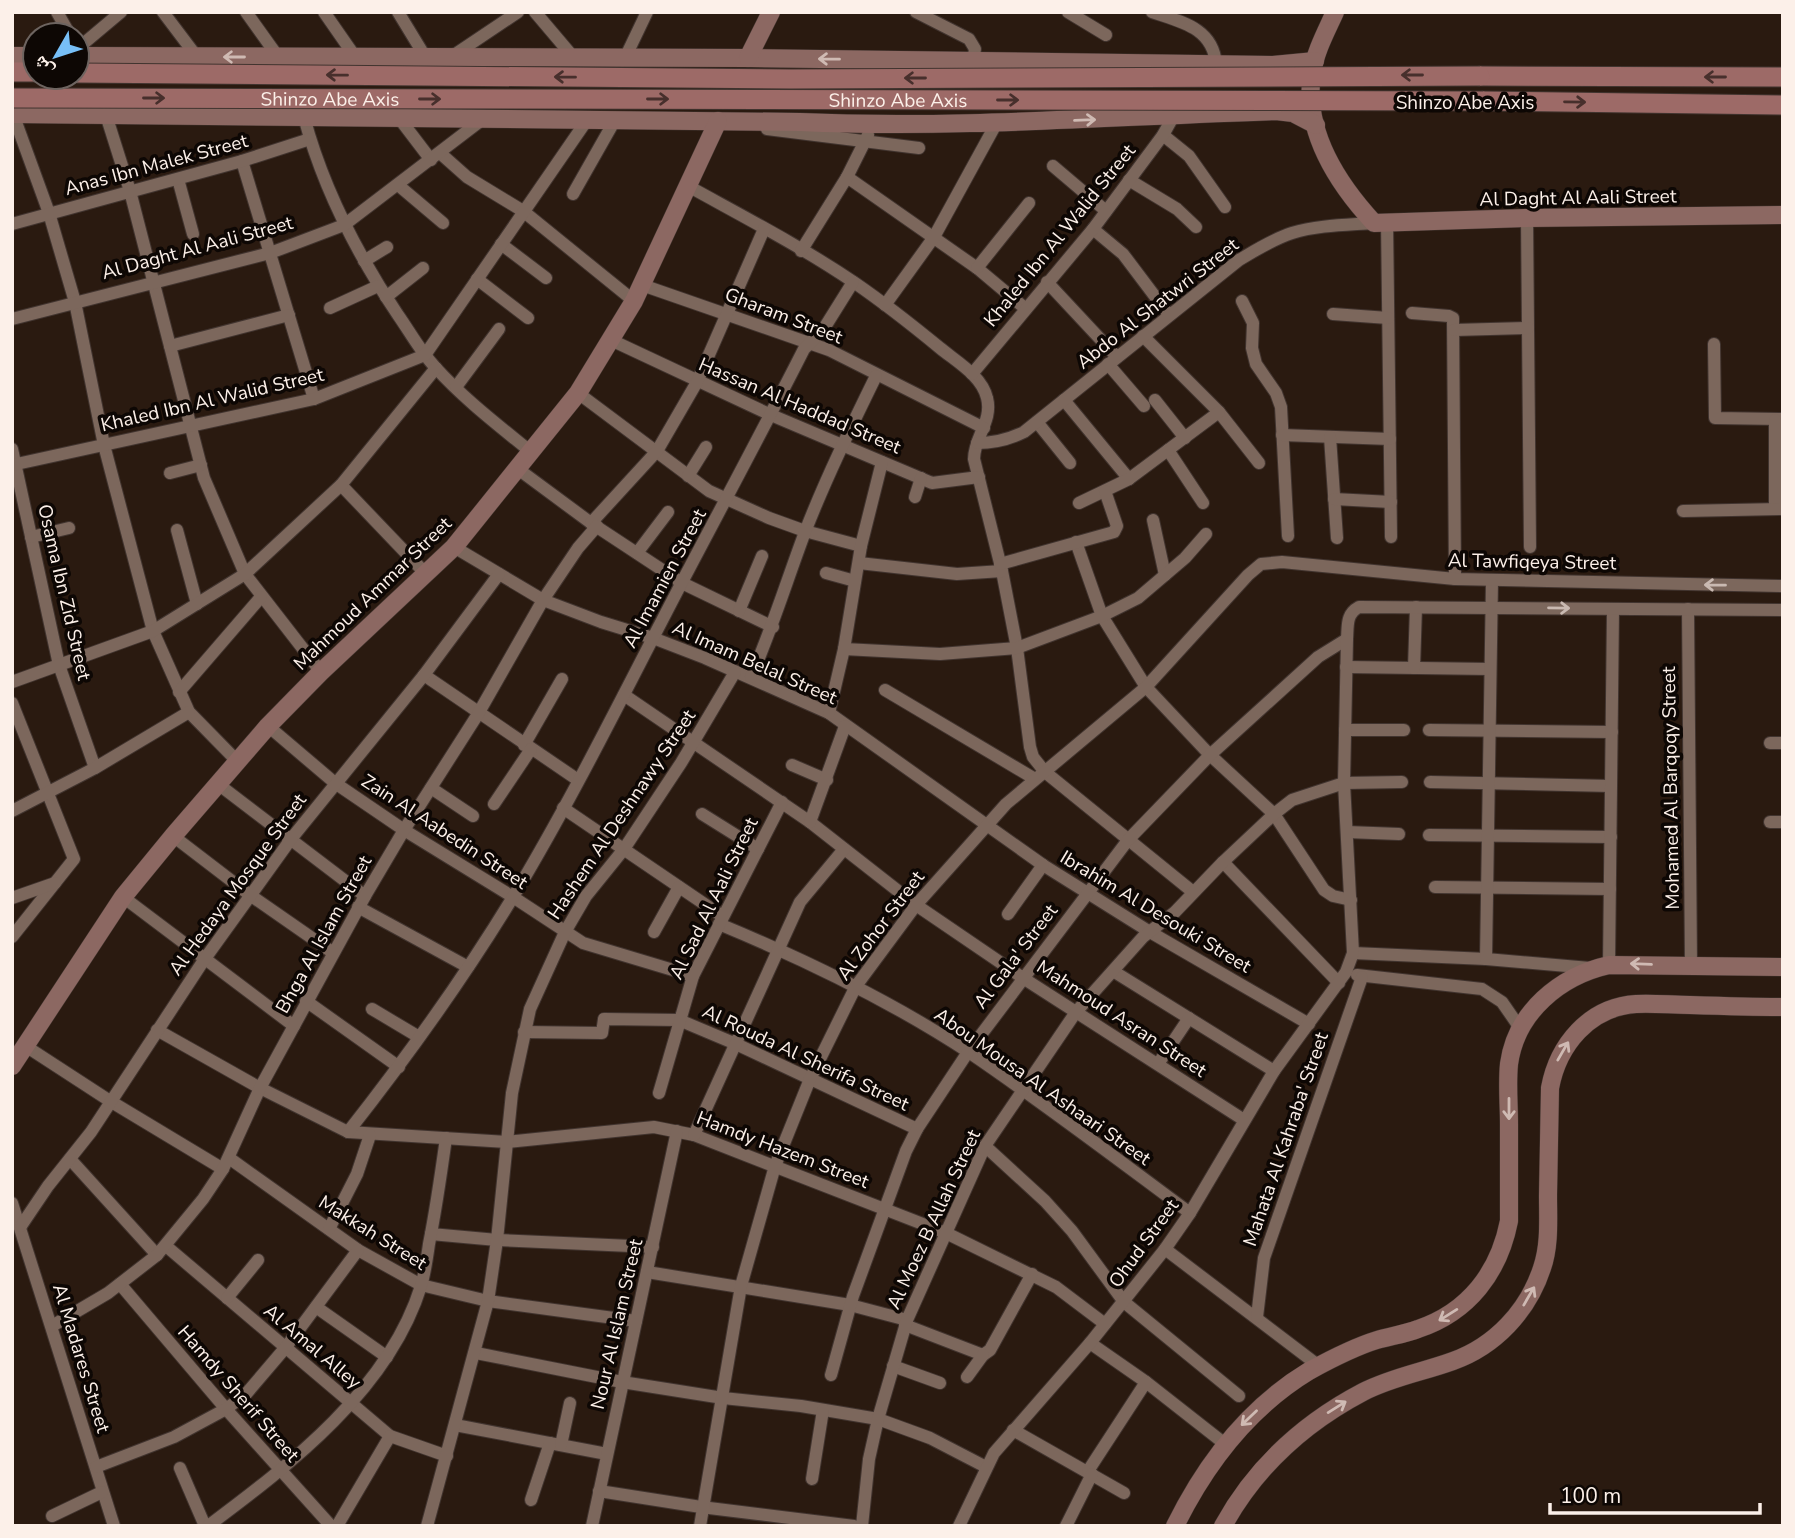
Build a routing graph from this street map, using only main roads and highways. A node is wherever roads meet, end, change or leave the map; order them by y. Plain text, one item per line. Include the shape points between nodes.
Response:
1 (91, 73) edge
2 (1783, 77) edge
3 (12, 98) edge
4 (1783, 105) edge

2 -> 1 main road, Shinzo Abe Axis, bridge via 791,79
3 -> 4 main road, Shinzo Abe Axis, bridge

